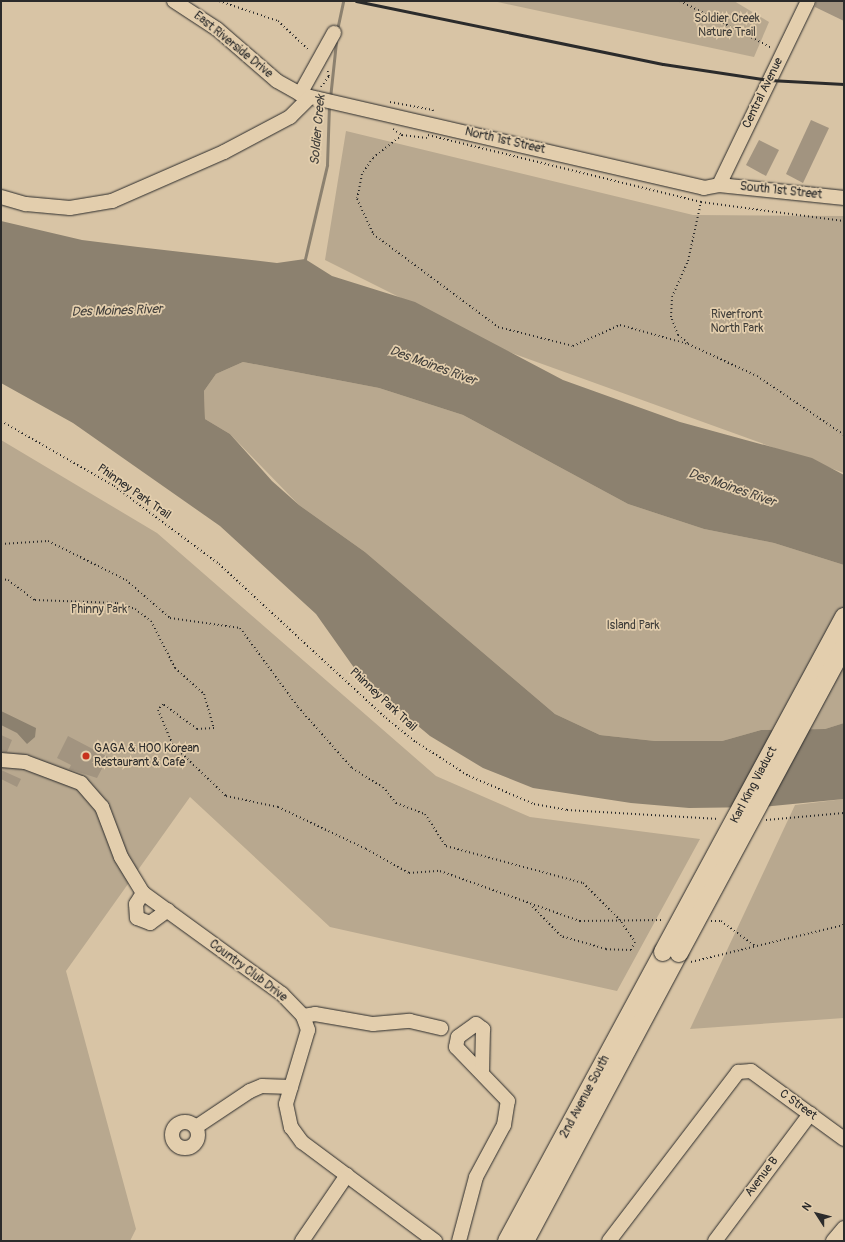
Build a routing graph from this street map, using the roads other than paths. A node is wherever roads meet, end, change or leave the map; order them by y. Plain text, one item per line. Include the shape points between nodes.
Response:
1 (174, 1) edge
2 (808, 1) edge
3 (334, 33) dead end
4 (301, 94) junction
5 (719, 185) junction
6 (1, 197) edge
7 (844, 198) edge
8 (844, 617) edge
9 (844, 647) edge
10 (1, 760) edge
11 (143, 892) junction
12 (168, 910) junction
13 (677, 956) junction
14 (303, 1016) junction
15 (441, 1028) dead end
16 (482, 1072) dead end
17 (291, 1087) junction
18 (810, 1114) junction
19 (196, 1127) dead end
20 (844, 1139) edge
21 (347, 1175) junction
22 (844, 1228) edge
23 (302, 1241) edge
24 (435, 1241) edge
25 (459, 1241) edge
26 (507, 1241) edge
27 (526, 1241) edge
28 (609, 1241) edge
29 (714, 1241) edge
30 (833, 1241) edge

1 - 4 street, East Riverside Drive via 210,24
2 - 5 street, Central Avenue
3 - 4 street
4 - 5 street, North 1st Street via 322,93 373,110 704,188
4 - 6 street via 283,121 112,201 70,208 26,204
5 - 7 street, South 1st Street
8 - 13 main road, Karl King Viaduct, bridge
9 - 13 main road, Karl King Viaduct, bridge
10 - 11 street via 25,762 81,783 92,793 102,807 121,857
11 - 12 street, Country Club Drive
11 - 12 street via 136,904 137,918 150,922
12 - 14 street, Country Club Drive via 282,994
13 - 26 main road, 2nd Avenue South
13 - 27 main road
14 - 15 street via 315,1014 374,1024 410,1021
14 - 17 street via 308,1030
16 - 25 street via 505,1095 507,1111 495,1144 476,1177
17 - 19 street via 262,1086 250,1091
17 - 21 street via 287,1115 295,1134
18 - 20 street, C Street
18 - 28 street, C Street via 751,1071 738,1072 730,1078
18 - 29 street, Avenue B
21 - 23 street
21 - 24 street
22 - 30 street

